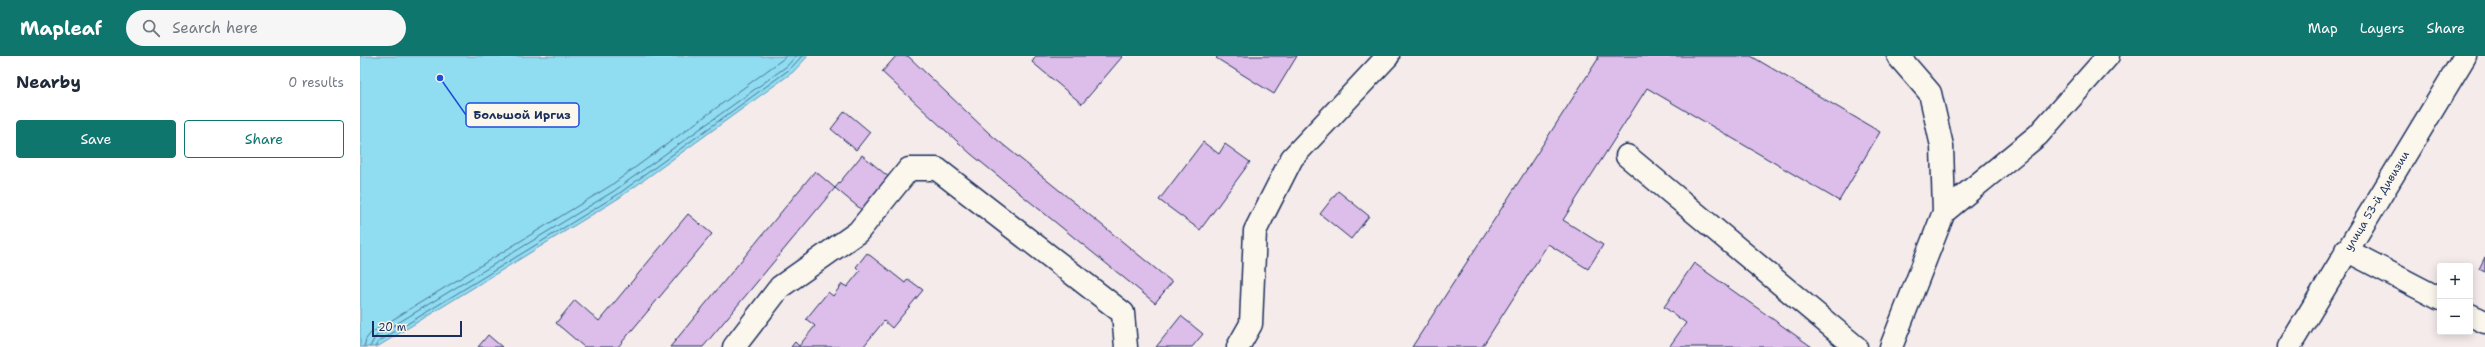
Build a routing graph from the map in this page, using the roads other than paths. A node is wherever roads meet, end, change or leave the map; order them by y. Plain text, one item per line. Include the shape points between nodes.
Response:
1 (1388, 56) edge
2 (1898, 56) edge
3 (2108, 56) edge
4 (2465, 56) edge
5 (1627, 156) dead end
6 (1944, 212) junction
7 (2346, 250) junction
8 (2437, 297) edge
9 (2473, 316) edge
10 (2485, 322) edge
11 (734, 347) edge
12 (1126, 347) edge
13 (1238, 347) edge
14 (1856, 347) edge
15 (1891, 347) edge
16 (2289, 347) edge

1 - 13 street via 1292,158 1255,231 1251,324
2 - 6 street via 1930,93 1942,146
3 - 6 street via 2038,135
4 - 7 street, улица 53-й Дивизии
5 - 14 street
6 - 15 street
7 - 8 street
7 - 16 street, улица 53-й Дивизии
9 - 10 street
11 - 12 street via 780,287 858,232 909,169 938,169 1123,313

